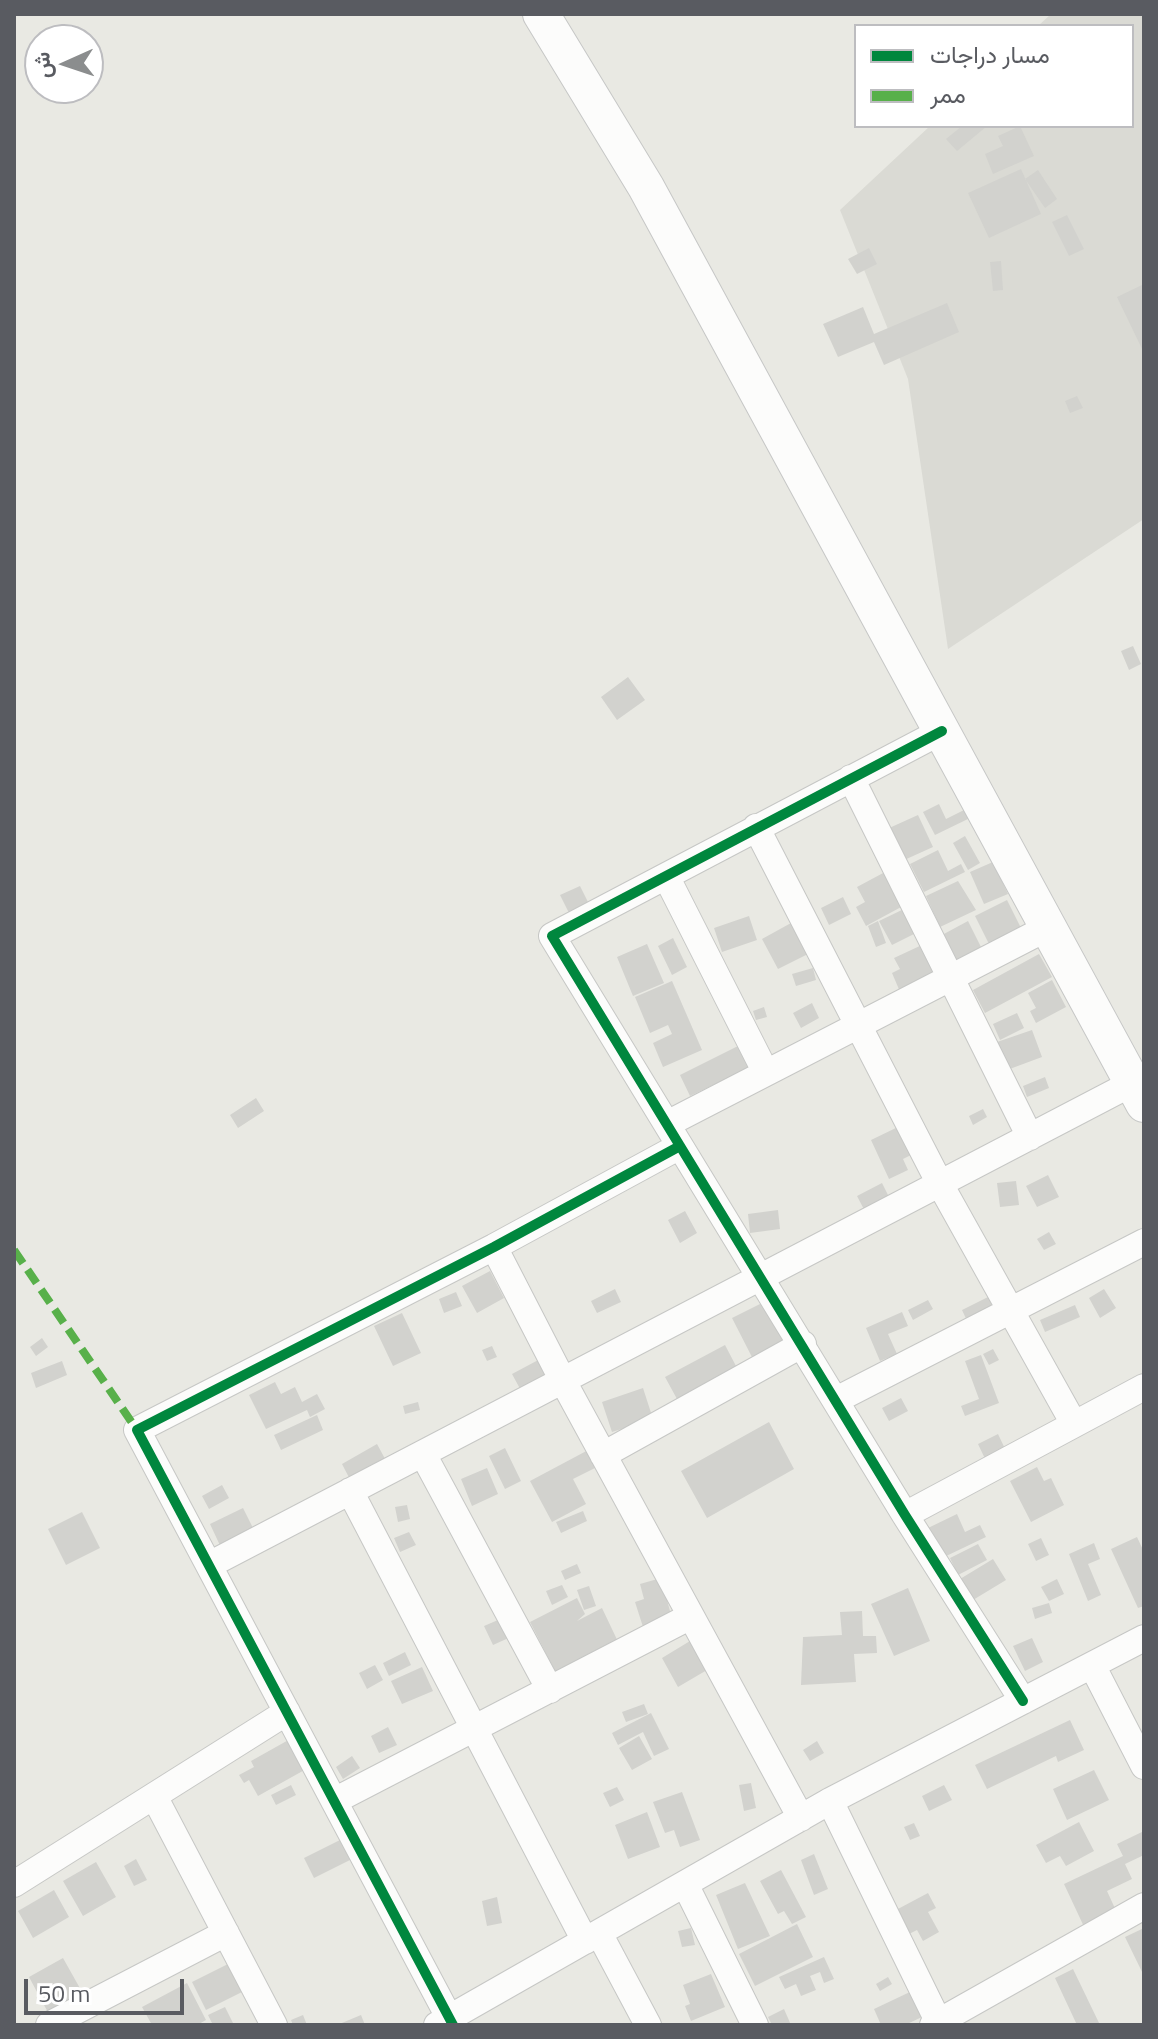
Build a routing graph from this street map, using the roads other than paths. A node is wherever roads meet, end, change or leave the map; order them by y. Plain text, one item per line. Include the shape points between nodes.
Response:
1 (541, 14) edge
2 (942, 731) junction
3 (851, 778) junction
4 (756, 827) junction
5 (666, 876) junction
6 (1049, 927) junction
7 (951, 977) junction
8 (859, 1026) junction
9 (766, 1073) junction
10 (1140, 1088) edge
11 (674, 1135) junction
12 (1030, 1137) junction
13 (940, 1184) junction
14 (1144, 1242) edge
15 (494, 1247) junction
16 (762, 1278) junction
17 (1010, 1311) junction
18 (803, 1344) junction
19 (563, 1381) junction
20 (1144, 1387) edge
21 (836, 1400) junction
22 (1074, 1424) junction
23 (423, 1454) junction
24 (603, 1455) junction
25 (350, 1491) junction
26 (905, 1515) junction
27 (209, 1565) junction
28 (691, 1616) junction
29 (1144, 1638) edge
30 (1092, 1665) junction
31 (550, 1690) junction
32 (1023, 1701) junction
33 (287, 1712) junction
34 (477, 1728) junction
35 (1144, 1766) edge
36 (154, 1796) junction
37 (334, 1801) junction
38 (830, 1801) junction
39 (801, 1818) junction
40 (14, 1884) edge
41 (685, 1884) junction
42 (1144, 1906) edge
43 (226, 1933) junction
44 (592, 1937) junction
45 (446, 2023) edge
46 (937, 2024) edge
47 (49, 2025) edge
48 (274, 2025) edge
49 (648, 2025) edge
50 (755, 2025) edge

1 - 2 main road via 646,187
2 - 3 street
2 - 6 main road
3 - 4 street
3 - 7 street
4 - 5 street
4 - 8 street
5 - 9 street
5 - 11 street via 552,936
6 - 7 street
6 - 10 main road
7 - 8 street
7 - 12 street
8 - 9 street
8 - 13 street
9 - 11 street
10 - 12 street
11 - 15 street
11 - 16 street
12 - 13 street
13 - 16 street
13 - 17 street
14 - 17 street
15 - 19 street
15 - 27 street via 137,1430
16 - 18 street
16 - 19 street
17 - 21 street
17 - 22 street
18 - 21 street
18 - 24 street
19 - 23 street
19 - 24 street
20 - 22 street
21 - 26 street
22 - 26 street
23 - 25 street
23 - 31 street
24 - 28 street
25 - 27 street
25 - 34 street
26 - 32 street
27 - 33 street
28 - 31 street
28 - 39 street
29 - 30 street
30 - 32 street
30 - 35 street
31 - 34 street
32 - 38 street
33 - 36 street
33 - 37 street
34 - 37 street
34 - 44 street
36 - 40 street
36 - 43 street
37 - 45 street
38 - 39 street
38 - 46 street
39 - 41 street
41 - 44 street
41 - 50 street
42 - 46 street
43 - 47 street
43 - 48 street
44 - 45 street
44 - 49 street

